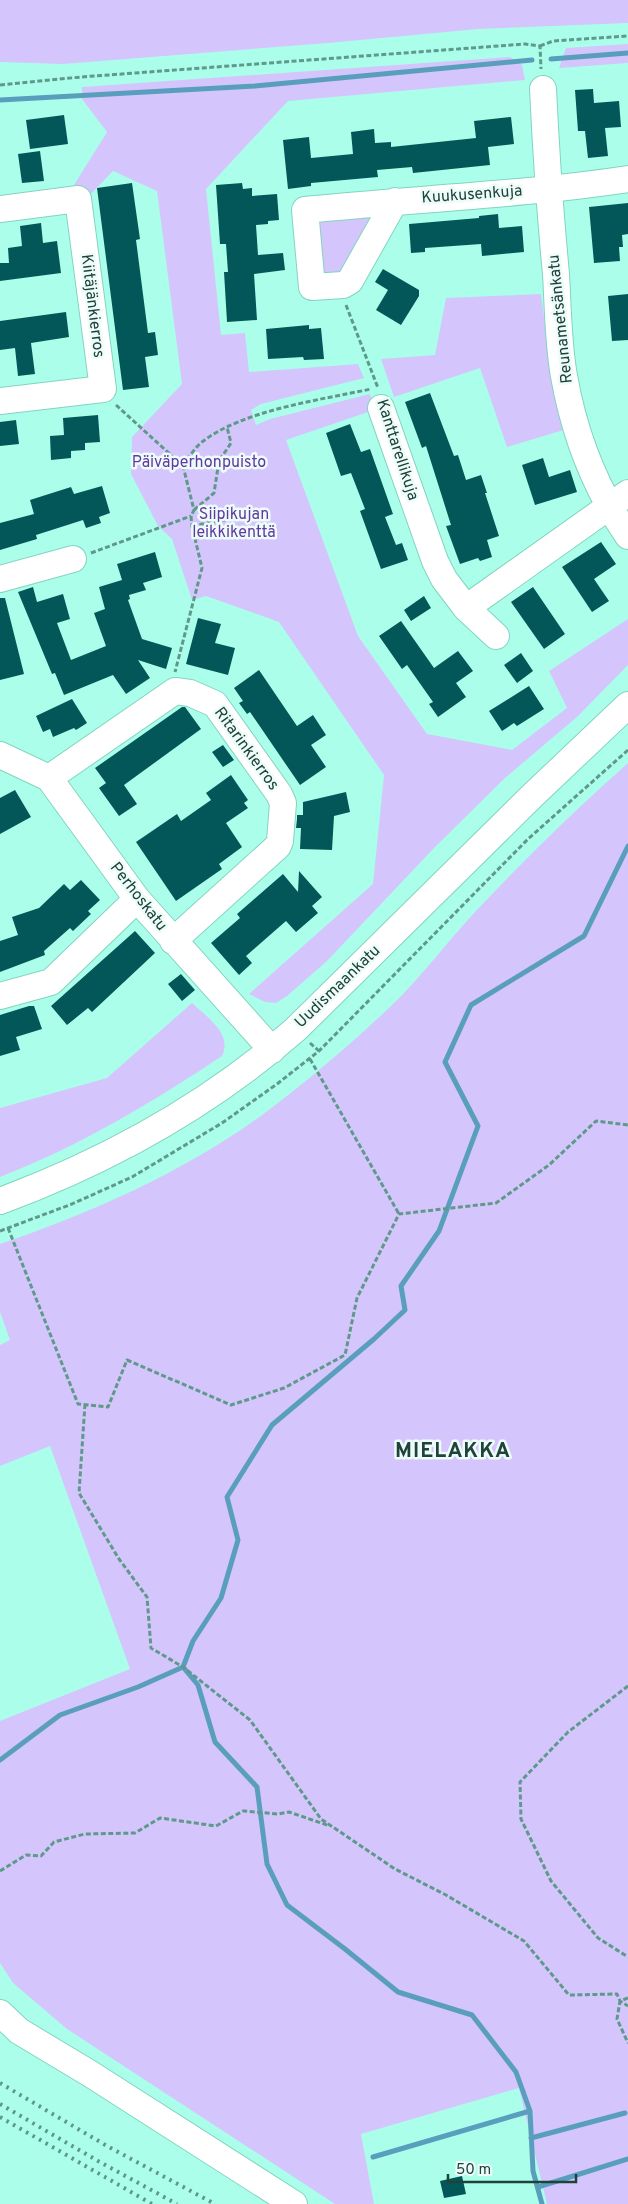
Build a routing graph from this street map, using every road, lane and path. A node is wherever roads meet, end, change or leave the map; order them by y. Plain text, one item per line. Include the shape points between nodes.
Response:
1 (628, 36) edge
2 (540, 46) junction
3 (0, 85) edge
4 (543, 89) joint
5 (628, 179) edge
6 (548, 189) junction
7 (395, 200) junction
8 (0, 208) edge
9 (343, 285) junction
10 (103, 389) junction
11 (380, 398) junction
12 (0, 401) edge
13 (227, 427) junction
14 (183, 466) junction
15 (618, 500) edge
16 (194, 510) junction
17 (191, 516) junction
18 (246, 516) dead end
19 (192, 526) junction
20 (628, 536) edge
21 (74, 559) joint
22 (0, 579) edge
23 (466, 608) junction
24 (496, 636) dead end
25 (175, 691) junction
26 (628, 705) edge
27 (0, 754) edge
28 (49, 778) junction
29 (137, 899) junction
30 (174, 941) junction
31 (0, 996) edge
32 (272, 1050) junction
33 (310, 1059) dead end
34 (628, 1125) edge
35 (0, 1201) edge
36 (400, 1214) junction
37 (8, 1228) dead end
38 (85, 1404) junction
39 (628, 1686) edge
40 (332, 1827) junction
41 (0, 1871) edge
42 (628, 1957) edge
43 (628, 1998) edge
44 (620, 2001) junction
45 (628, 2006) edge
46 (0, 2013) edge
47 (628, 2043) edge
48 (294, 2204) edge

1 - 2 path via 553,41
2 - 3 path via 525,44
2 - 4 path
4 - 6 street, Reunametsänkatu
5 - 6 street, Kuukusenkuja
6 - 7 street, Kuukusenkuja
6 - 15 street, Reunametsänkatu via 564,375 577,430 592,473
7 - 9 street via 350,280
7 - 9 street, Kuukusenkuja via 305,210 312,287
8 - 10 street, Kiitäjänkierros via 78,199
9 - 11 path, Kanttarellikuja via 344,299
10 - 12 street
10 - 14 path
11 - 13 path via 268,412
11 - 23 street, Kanttarellikuja via 435,561
13 - 14 path via 200,443
13 - 16 path via 231,443 219,461 214,493
14 - 16 path
15 - 20 street, Reunametsänkatu
15 - 23 street
16 - 17 path
17 - 19 path
17 - 21 path
18 - 19 path
19 - 25 path via 202,568 174,677
21 - 22 street
23 - 24 street, Kanttarellikuja
25 - 28 street
25 - 30 street, Ritarinkierros via 190,693 215,704 283,803 278,846
26 - 32 street, Uudismaankatu
27 - 28 street, Perhoskatu
28 - 29 street, Perhoskatu
29 - 30 street, Perhoskatu
29 - 31 street via 51,982
30 - 32 street, Perhoskatu
32 - 35 street, Uudismaankatu via 210,1096 135,1142 76,1171
33 - 36 path
34 - 36 path via 596,1122 549,1165 496,1203
36 - 38 path via 357,1298 345,1355 284,1388 232,1405 127,1360 108,1407
37 - 38 path via 78,1404
38 - 40 path via 79,1493 119,1559 147,1597 151,1648 183,1667 250,1720 321,1819
39 - 42 path via 568,1732 520,1782 521,1819 551,1881 598,1938
40 - 41 path via 289,1812 243,1811 216,1826 160,1818 135,1833 85,1834 54,1842 40,1856 26,1855
40 - 44 path via 395,1869 524,1941 569,1995 617,1994
43 - 44 path
44 - 45 path
44 - 47 path via 617,2020
46 - 48 street via 19,2031

